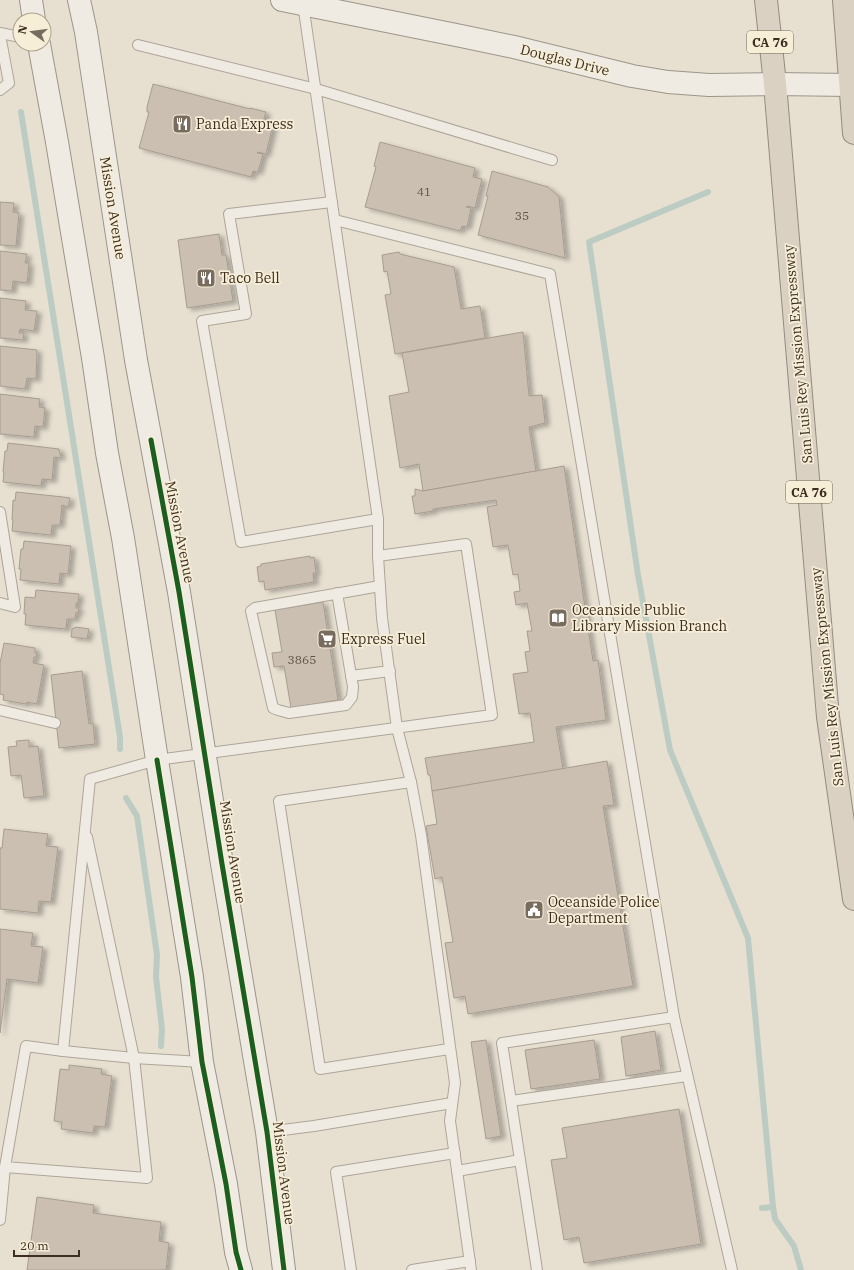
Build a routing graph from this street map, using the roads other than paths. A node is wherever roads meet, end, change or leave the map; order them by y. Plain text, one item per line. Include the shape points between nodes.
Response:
1 (31, 0) edge
2 (79, 0) edge
3 (282, 0) edge
4 (766, 0) edge
5 (844, 0) edge
6 (303, 4) junction
7 (33, 12) edge
8 (0, 27) edge
9 (3, 35) edge
10 (138, 46) dead end
11 (41, 52) edge
12 (775, 84) junction
13 (851, 85) junction
14 (316, 89) junction
15 (0, 90) edge
16 (854, 133) edge
17 (552, 160) dead end
18 (332, 202) junction
19 (335, 220) junction
20 (0, 512) edge
21 (378, 519) junction
22 (378, 556) junction
23 (380, 586) junction
24 (337, 593) junction
25 (0, 603) edge
26 (390, 671) junction
27 (351, 676) junction
28 (0, 710) edge
29 (55, 723) dead end
30 (398, 728) junction
31 (205, 753) junction
32 (157, 760) junction
33 (411, 782) junction
34 (85, 827) junction
35 (854, 899) edge
36 (674, 1017) junction
37 (449, 1049) junction
38 (63, 1050) junction
39 (134, 1058) junction
40 (202, 1062) junction
41 (688, 1076) junction
42 (511, 1101) junction
43 (452, 1103) junction
44 (267, 1132) junction
45 (455, 1154) junction
46 (520, 1160) junction
47 (5, 1167) junction
48 (457, 1170) junction
49 (0, 1220) edge
50 (471, 1266) edge
51 (241, 1270) edge
52 (284, 1270) edge
53 (351, 1270) edge
54 (412, 1270) edge
55 (537, 1270) edge
56 (732, 1270) edge

1 - 7 main road
2 - 31 main road, Mission Avenue via 136,360 179,592
3 - 6 main road, Douglas Drive
4 - 12 highway, San Luis Rey Mission Expressway / CA 76
5 - 13 highway
6 - 12 main road, Douglas Drive via 507,45 632,76 709,85
6 - 14 lane
8 - 9 lane
9 - 15 lane via 9,83
10 - 14 lane
11 - 32 main road via 58,142
12 - 13 main road, Douglas Drive
12 - 35 highway, San Luis Rey Mission Expressway / CA 76 via 828,717
13 - 16 highway
14 - 17 lane
14 - 18 lane
18 - 19 lane
18 - 21 lane via 229,214 246,314 202,322 241,542
19 - 21 lane
19 - 36 lane via 550,274
20 - 25 lane via 15,607
21 - 22 lane
22 - 23 lane
22 - 30 lane via 466,544 492,715
23 - 24 lane
23 - 26 lane
24 - 27 lane
24 - 27 lane via 255,608 251,611 273,708 289,713 346,705 352,697
26 - 27 lane
26 - 30 lane
28 - 29 lane
30 - 31 lane
30 - 33 lane
31 - 32 lane
31 - 44 main road, Mission Avenue
32 - 34 lane via 90,779
32 - 40 main road via 192,977
33 - 37 lane via 421,834
33 - 37 lane via 279,801 320,1069
34 - 38 lane
34 - 39 lane
36 - 41 lane
36 - 42 lane via 502,1043
37 - 43 lane via 455,1083
38 - 39 lane
38 - 47 lane via 26,1046
39 - 40 lane
39 - 47 lane via 147,1178
40 - 51 main road
41 - 42 lane
41 - 56 lane
42 - 46 lane
43 - 44 lane
43 - 45 lane via 450,1121
44 - 52 main road, Mission Avenue
45 - 48 lane
45 - 53 lane via 336,1172
46 - 48 lane
46 - 55 lane
47 - 49 lane
48 - 50 lane
50 - 54 lane

